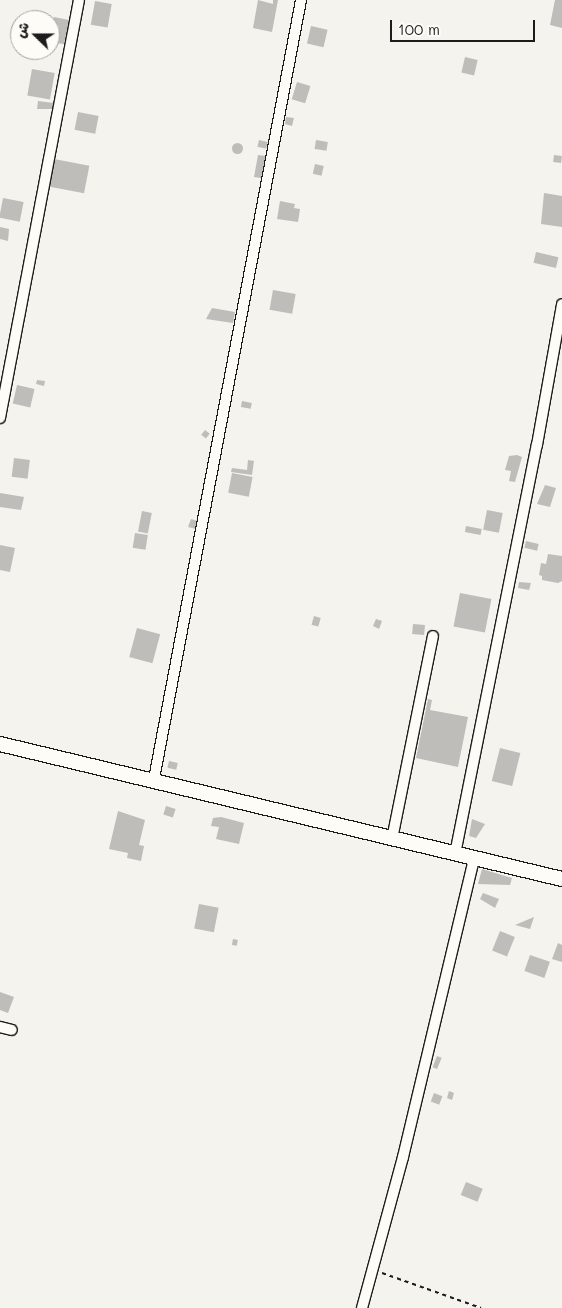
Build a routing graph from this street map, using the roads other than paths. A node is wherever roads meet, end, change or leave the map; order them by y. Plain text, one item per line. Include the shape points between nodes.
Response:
1 (79, 0) edge
2 (302, 0) edge
3 (562, 304) edge
4 (0, 418) edge
5 (433, 636) dead end
6 (0, 744) edge
7 (154, 779) junction
8 (392, 839) junction
9 (455, 854) junction
10 (474, 858) junction
11 (562, 879) edge
12 (0, 1027) edge
13 (12, 1030) dead end
14 (362, 1308) edge

1 - 4 street
2 - 7 street
3 - 9 street
5 - 8 street
6 - 7 street
7 - 8 street
8 - 9 street
9 - 10 street
10 - 11 street
10 - 14 street via 405,1148
12 - 13 street

